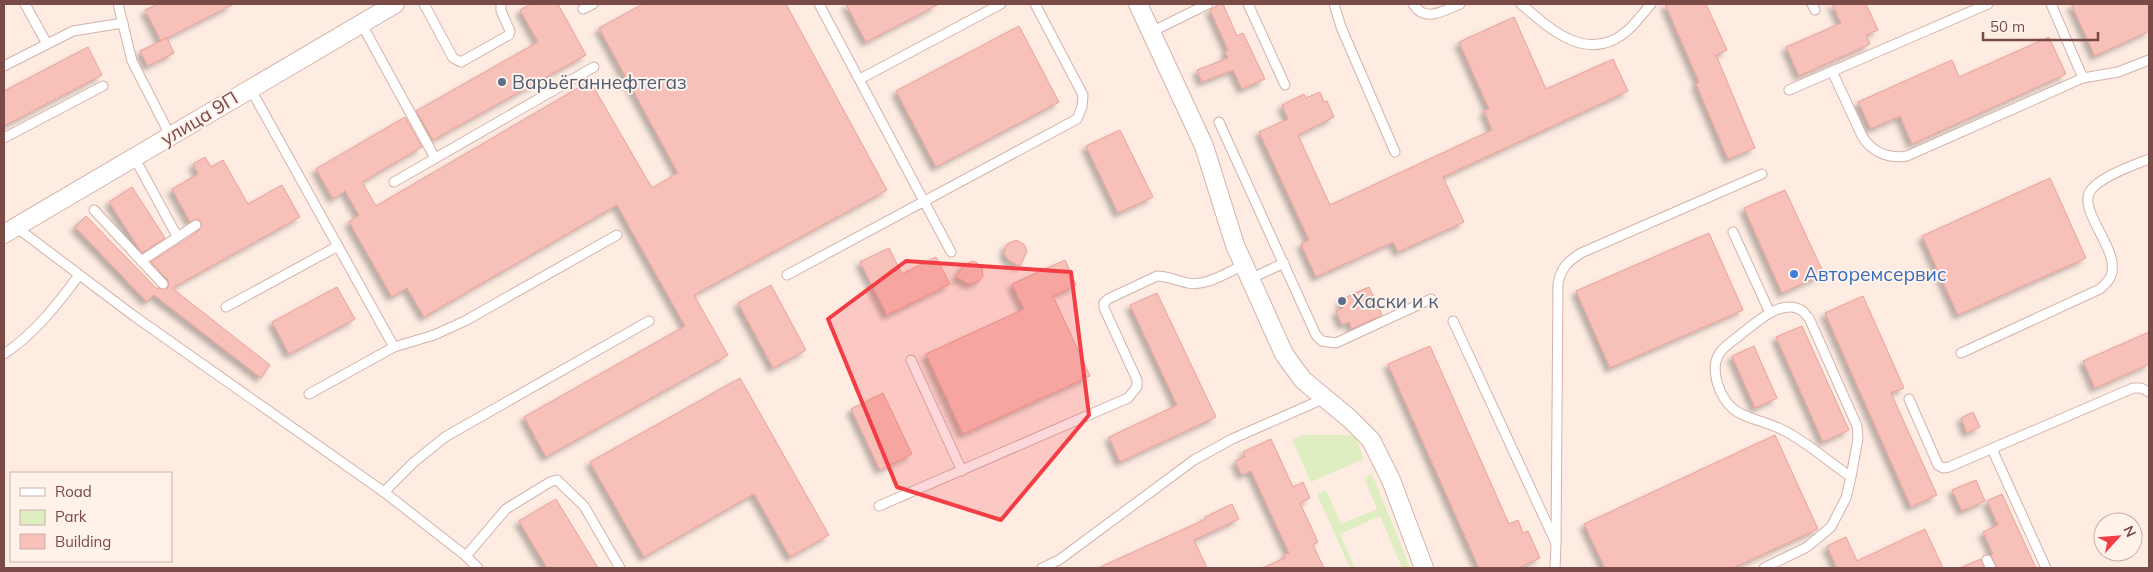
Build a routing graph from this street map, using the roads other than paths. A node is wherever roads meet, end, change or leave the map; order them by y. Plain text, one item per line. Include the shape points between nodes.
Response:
1 (25, 4) edge
2 (118, 4) edge
3 (395, 4) edge
4 (424, 4) edge
5 (501, 4) edge
6 (593, 4) edge
7 (819, 4) edge
8 (1001, 4) edge
9 (1035, 4) edge
10 (1139, 4) edge
11 (1208, 4) edge
12 (1248, 4) edge
13 (1334, 4) edge
14 (1413, 4) edge
15 (1460, 4) edge
16 (1521, 4) edge
17 (1651, 4) edge
18 (1988, 4) edge
19 (2051, 4) edge
20 (583, 9) dead end
21 (123, 23) junction
22 (361, 23) junction
23 (1151, 32) junction
24 (47, 44) junction
25 (2149, 60) edge
26 (4, 66) edge
27 (594, 66) dead end
28 (1832, 71) junction
29 (2083, 78) junction
30 (860, 79) junction
31 (1285, 85) dead end
32 (103, 86) dead end
33 (250, 88) junction
34 (1789, 90) dead end
35 (1219, 122) dead end
36 (170, 135) junction
37 (4, 138) edge
38 (1395, 152) dead end
39 (134, 157) junction
40 (435, 158) junction
41 (2149, 158) edge
42 (1762, 174) dead end
43 (394, 182) dead end
44 (925, 202) junction
45 (94, 210) dead end
46 (196, 225) dead end
47 (10, 230) edge
48 (1733, 232) dead end
49 (617, 235) dead end
50 (177, 236) junction
51 (338, 246) junction
52 (951, 252) dead end
53 (141, 261) junction
54 (1284, 263) junction
55 (1247, 272) junction
56 (79, 275) junction
57 (787, 275) dead end
58 (163, 284) dead end
59 (1431, 299) dead end
60 (226, 307) dead end
61 (1770, 313) junction
62 (649, 321) dead end
63 (1453, 321) dead end
64 (394, 346) junction
65 (1961, 353) dead end
66 (4, 354) edge
67 (911, 360) dead end
68 (2149, 392) edge
69 (309, 394) dead end
70 (1323, 398) junction
71 (1909, 399) dead end
72 (1992, 449) junction
73 (962, 471) junction
74 (1851, 477) junction
75 (384, 492) junction
76 (879, 506) dead end
77 (1556, 543) junction
78 (466, 556) junction
79 (1061, 564) edge
80 (478, 568) edge
81 (620, 568) edge
82 (1042, 568) edge
83 (1424, 568) edge
84 (1555, 568) edge
85 (1764, 568) edge
86 (2046, 568) edge

1 - 24 lane
2 - 21 lane
3 - 22 street, улица 9П
4 - 5 lane via 453,58 461,62 509,35
6 - 20 lane
7 - 30 lane
8 - 30 lane
9 - 44 lane via 1082,95 1077,119
10 - 23 street
11 - 23 lane
12 - 31 lane
13 - 38 lane
14 - 15 lane via 1423,14 1430,15
16 - 17 lane via 1552,31 1574,42 1587,44 1604,42 1627,31
18 - 28 lane
19 - 29 lane
21 - 24 lane via 73,31
21 - 36 lane via 132,61
22 - 33 street, улица 9П
22 - 40 lane
23 - 55 street via 1204,146
24 - 26 lane
25 - 29 lane via 2118,72
27 - 40 lane
28 - 29 lane via 1868,145 1886,156 1897,158
28 - 34 lane
30 - 44 lane
32 - 37 lane
33 - 36 street, улица 9П
33 - 51 lane
35 - 54 lane
36 - 39 street, улица 9П
39 - 47 street, улица 9П
39 - 50 lane
40 - 43 lane
41 - 65 lane via 2096,185 2089,194 2089,208 2113,268 2110,278 2100,289
42 - 77 lane via 1581,253 1560,271
44 - 52 lane
44 - 57 lane
45 - 53 lane
46 - 50 lane
47 - 56 lane
48 - 61 lane
49 - 64 lane via 465,321 434,335
50 - 53 lane
51 - 60 lane
51 - 64 lane
53 - 58 lane
54 - 55 lane
54 - 59 lane via 1316,335 1329,343 1336,343
55 - 70 street via 1292,368
55 - 73 lane via 1199,283 1157,276 1108,299 1104,308 1137,380 1133,394
56 - 66 lane via 52,310
56 - 75 lane
61 - 74 lane via 1800,309 1809,318 1856,426 1858,438
61 - 74 lane via 1717,356 1717,382 1725,399 1733,410 1785,431
62 - 75 lane via 445,437
63 - 77 lane
64 - 69 lane
67 - 73 lane
68 - 72 lane via 2133,388
70 - 79 lane via 1194,460
70 - 83 street via 1371,440 1391,480
71 - 72 lane via 1938,465 1949,467
72 - 86 lane
73 - 76 lane
74 - 85 lane via 1846,498 1831,527 1807,547
75 - 78 lane
77 - 84 lane
78 - 80 lane
78 - 81 lane via 506,509 557,480 584,506
79 - 82 lane

